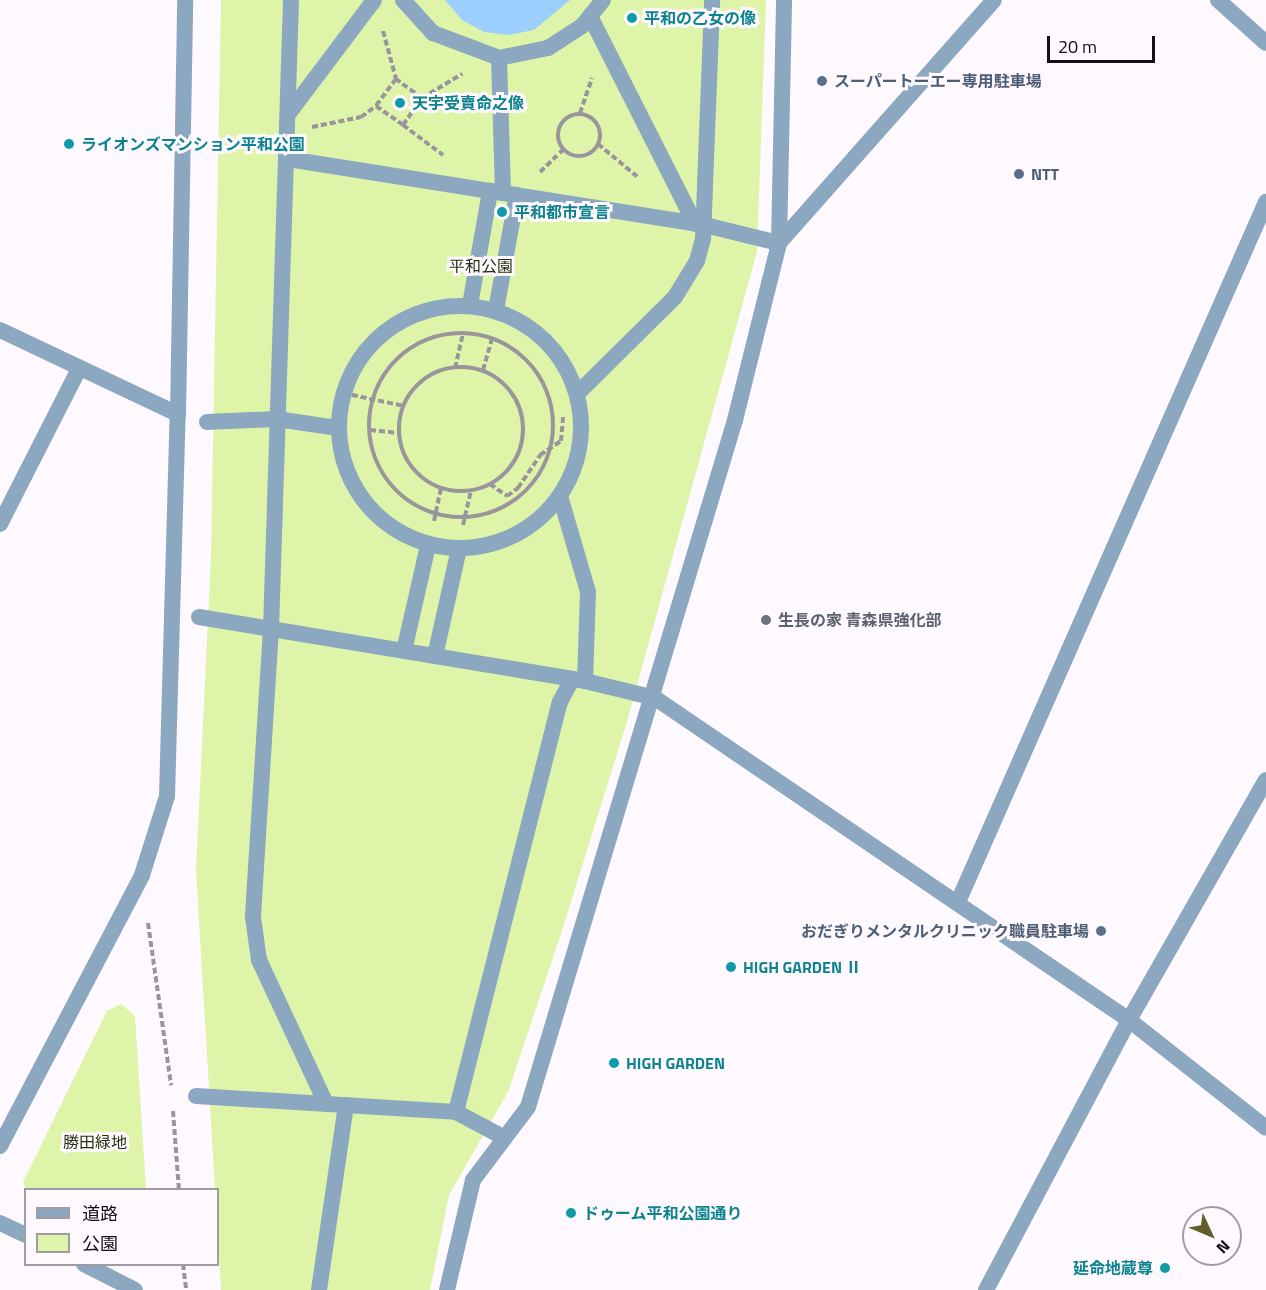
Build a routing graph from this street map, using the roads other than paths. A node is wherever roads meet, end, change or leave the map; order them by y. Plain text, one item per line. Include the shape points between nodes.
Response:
1 (185, 0) edge
2 (291, 0) edge
3 (403, 0) edge
4 (603, 0) edge
5 (712, 0) edge
6 (784, 0) edge
7 (994, 0) edge
8 (1218, 0) edge
9 (373, 1) edge
10 (591, 16) junction
11 (1266, 43) edge
12 (499, 61) junction
13 (288, 122) junction
14 (288, 159) junction
15 (503, 193) junction
16 (1266, 202) edge
17 (699, 225) junction
18 (779, 243) junction
19 (470, 305) junction
20 (496, 310) junction
21 (0, 330) edge
22 (79, 369) junction
23 (577, 394) junction
24 (178, 414) junction
25 (277, 420) junction
26 (207, 422) dead end
27 (338, 428) junction
28 (560, 496) junction
29 (0, 524) edge
30 (428, 545) junction
31 (459, 549) junction
32 (199, 617) dead end
33 (271, 629) junction
34 (404, 651) junction
35 (435, 656) junction
36 (579, 680) junction
37 (655, 698) junction
38 (1266, 780) edge
39 (958, 902) junction
40 (1130, 1020) junction
41 (196, 1096) dead end
42 (326, 1104) junction
43 (346, 1105) junction
44 (456, 1112) junction
45 (1266, 1128) edge
46 (505, 1138) junction
47 (0, 1146) edge
48 (0, 1222) edge
49 (24, 1234) edge
50 (88, 1266) edge
51 (135, 1290) edge
52 (319, 1290) edge
53 (447, 1290) edge
54 (986, 1290) edge

1 - 24 street
2 - 13 street
3 - 12 street via 433,33
4 - 10 street
5 - 17 street
6 - 18 street
7 - 18 street
8 - 11 street
9 - 13 street
10 - 12 street via 548,48
10 - 17 street
12 - 15 street
13 - 14 street
14 - 15 street
14 - 25 street
15 - 17 street
15 - 19 street
15 - 20 street
16 - 39 street
17 - 18 street
17 - 23 street via 697,261 675,297
18 - 37 street via 735,420
19 - 20 street
19 - 27 street via 436,307 387,331 357,363 343,393
20 - 23 street via 526,324 551,345 569,372
21 - 22 street
22 - 24 street
22 - 29 street
23 - 28 street via 582,441
24 - 47 street via 167,796 142,875
25 - 26 street
25 - 27 street
25 - 33 street
27 - 30 street via 352,482 371,510 397,531
28 - 31 street via 527,529 494,544
28 - 36 street via 588,592
30 - 31 street
30 - 34 street
31 - 35 street
32 - 33 street
33 - 34 street
33 - 42 street via 254,917 259,960
34 - 35 street
35 - 36 street
36 - 37 street
36 - 44 street via 560,702
37 - 39 street
37 - 46 street via 528,1107
38 - 40 street
39 - 40 street
40 - 45 street
40 - 54 street
41 - 42 street
42 - 43 street
43 - 44 street
43 - 52 street
44 - 46 street
46 - 53 street via 473,1180
48 - 49 street
50 - 51 street

